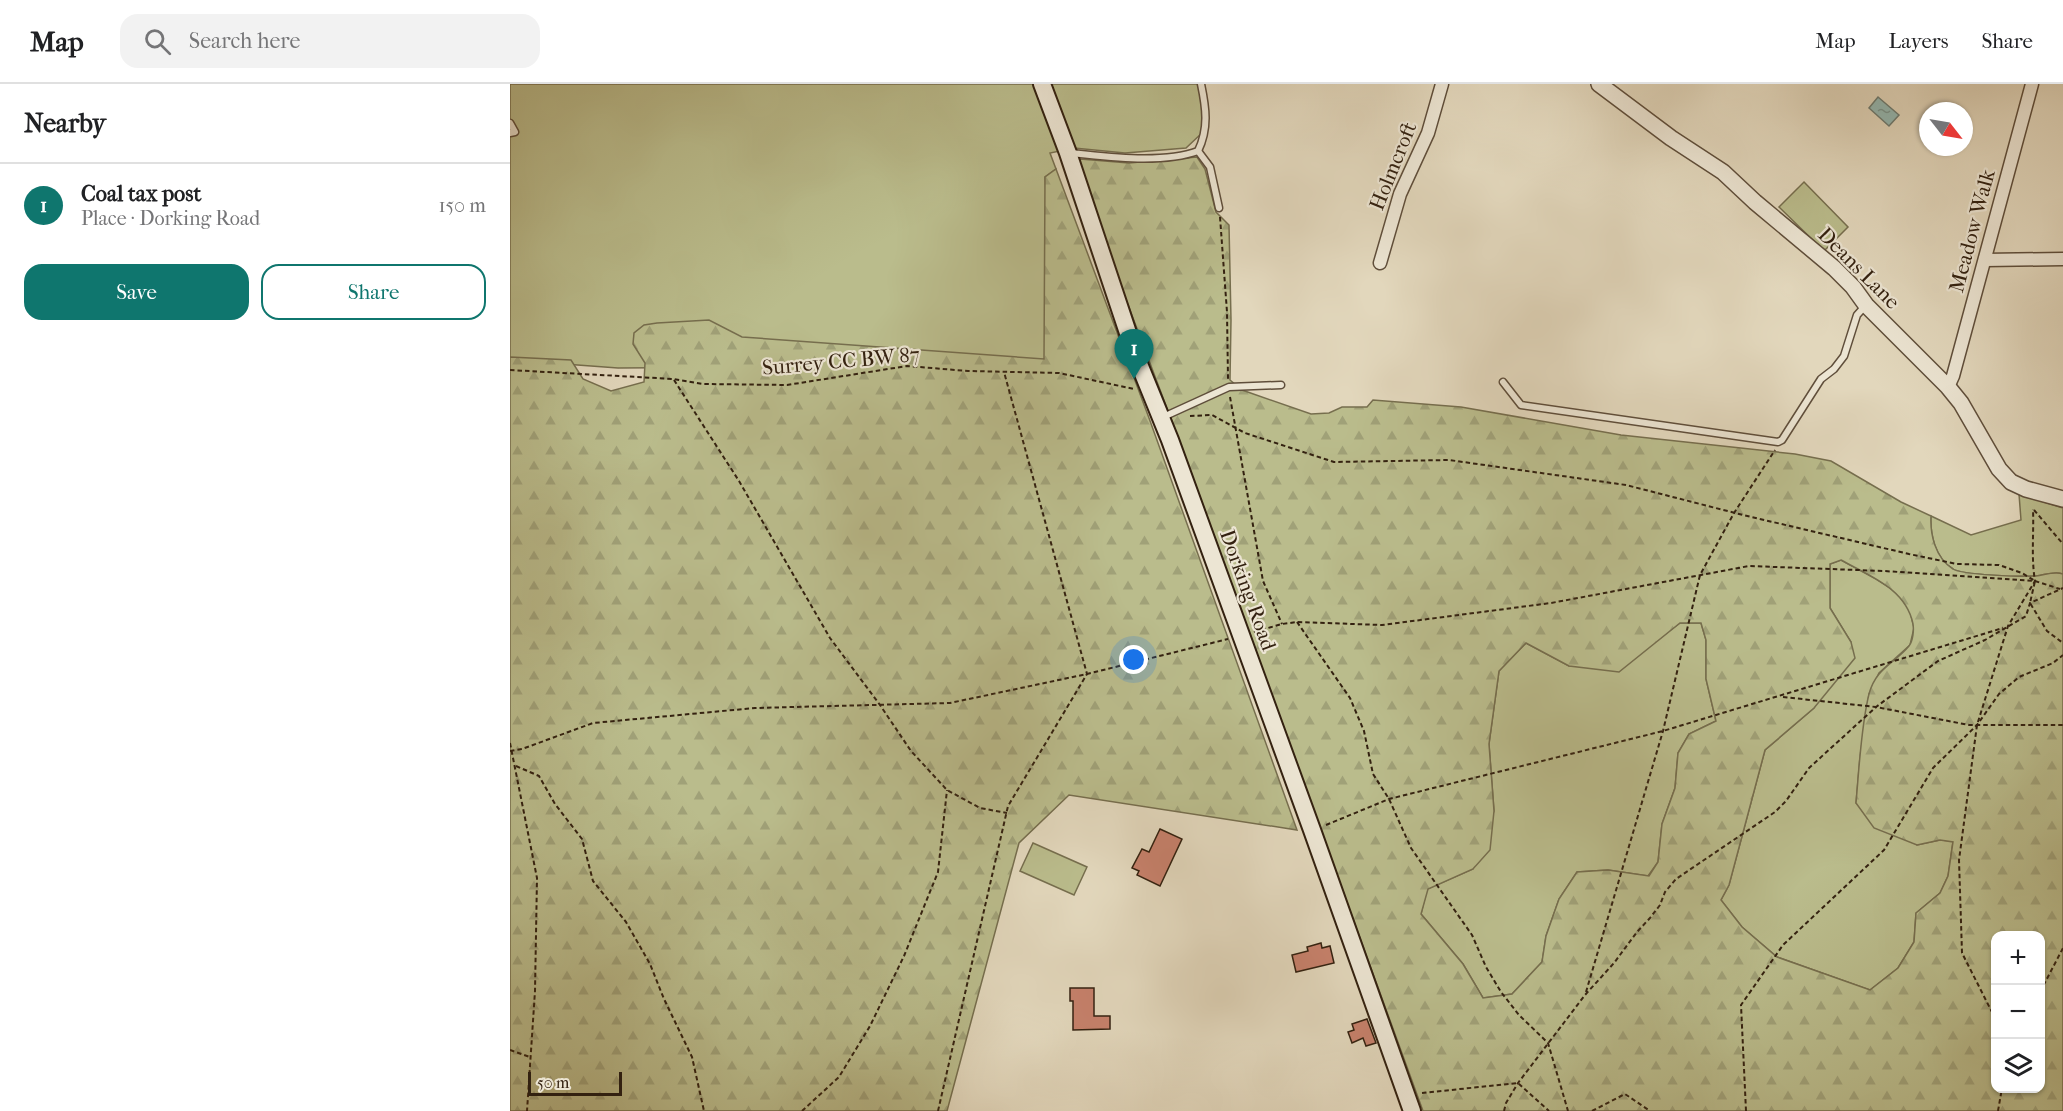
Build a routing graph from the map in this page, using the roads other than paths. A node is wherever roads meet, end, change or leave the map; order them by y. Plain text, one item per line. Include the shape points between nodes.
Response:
1 (1042, 84) edge
2 (1201, 84) edge
3 (1442, 84) edge
4 (2032, 84) edge
5 (1607, 86) edge
6 (510, 123) edge
7 (510, 133) edge
8 (1198, 151) junction
9 (1068, 153) junction
10 (1219, 208) road end
11 (2063, 259) edge
12 (1985, 260) junction
13 (1380, 263) dead end
14 (1866, 305) junction
15 (1503, 382) dead end
16 (1281, 385) dead end
17 (1948, 387) junction
18 (1160, 418) junction
19 (2063, 499) edge
20 (1412, 1111) edge

1 - 9 main road, Dorking Road
2 - 8 lane via 1206,128
3 - 13 street, Holmcroft via 1428,133 1400,194
4 - 12 street, Meadow Walk
5 - 14 street, Deans Lane via 1671,138 1723,172 1834,268
6 - 7 lane via 515,132
8 - 9 lane via 1138,158
8 - 10 lane via 1210,167
9 - 18 main road, Dorking Road
11 - 12 street
12 - 17 street, Meadow Walk
14 - 15 lane via 1857,315 1844,356 1821,379 1780,442 1521,405
14 - 17 street, Deans Lane
16 - 18 lane via 1229,387
17 - 19 street, Deans Lane via 2007,478 2019,487
18 - 20 main road, Dorking Road

